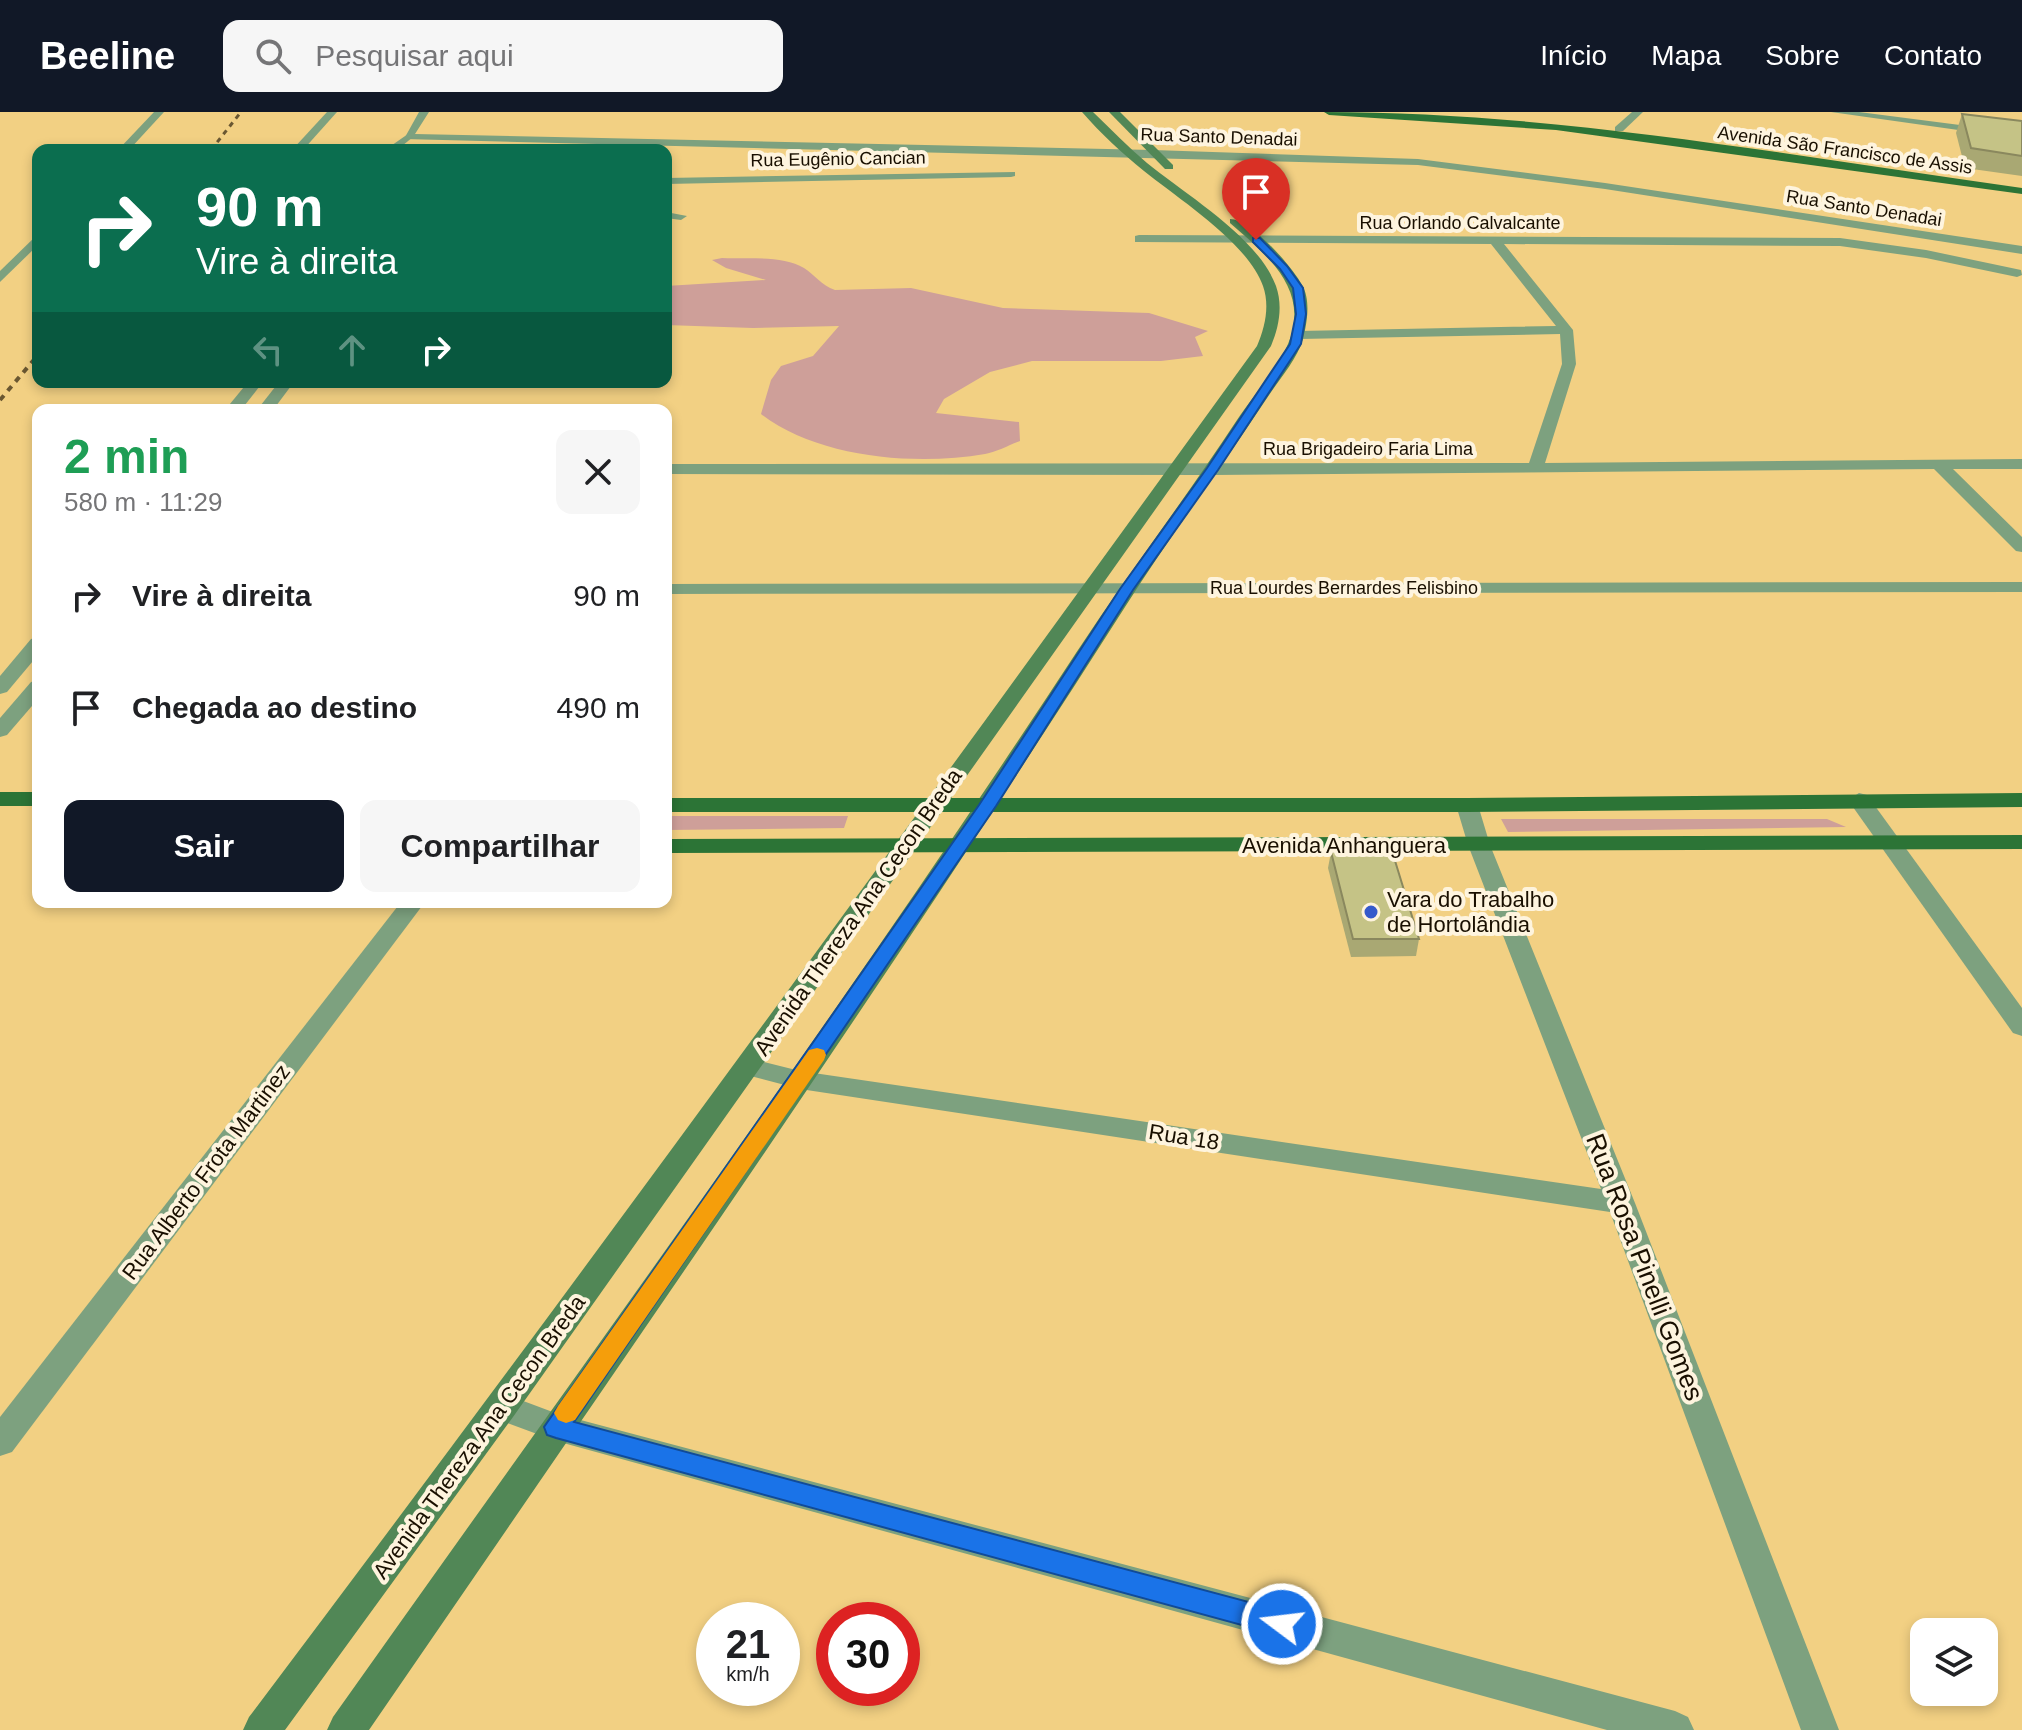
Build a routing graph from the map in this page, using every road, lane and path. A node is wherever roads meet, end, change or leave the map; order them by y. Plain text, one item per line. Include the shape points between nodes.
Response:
1 (159, 112) edge
2 (332, 112) edge
3 (424, 112) edge
4 (1087, 112) edge
5 (1114, 112) edge
6 (1329, 112) edge
7 (1449, 112) edge
8 (1638, 112) edge
9 (1836, 112) edge
10 (2022, 124) edge
11 (1619, 129) junction
12 (1976, 130) junction
13 (2022, 136) edge
14 (408, 143) edge
15 (129, 144) edge
16 (303, 144) edge
17 (488, 144) edge
18 (672, 146) edge
19 (1127, 152) junction
20 (1153, 153) junction
21 (1011, 174) dead end
22 (672, 181) edge
23 (2022, 185) edge
24 (2022, 191) edge
25 (1779, 213) junction
26 (672, 215) edge
27 (681, 216) dead end
28 (1139, 239) dead end
29 (1233, 240) junction
30 (1256, 240) junction
31 (1495, 241) junction
32 (1782, 241) junction
33 (1977, 243) junction
34 (32, 244) edge
35 (2022, 250) edge
36 (2020, 275) edge
37 (0, 278) edge
38 (1566, 330) junction
39 (1299, 335) junction
40 (251, 388) edge
41 (282, 388) edge
42 (238, 404) edge
43 (270, 404) edge
44 (2022, 464) edge
45 (1940, 466) junction
46 (1175, 468) junction
47 (1535, 468) junction
48 (672, 469) edge
49 (1212, 470) junction
50 (2022, 547) edge
51 (2022, 587) edge
52 (672, 589) edge
53 (1088, 589) junction
54 (1127, 589) junction
55 (32, 650) edge
56 (0, 688) edge
57 (28, 712) edge
58 (0, 731) edge
59 (0, 799) edge
60 (32, 799) edge
61 (1859, 800) junction
62 (2022, 800) edge
63 (672, 805) edge
64 (934, 805) junction
65 (1467, 805) junction
66 (987, 806) junction
67 (2022, 842) edge
68 (906, 843) junction
69 (961, 843) junction
70 (1890, 843) junction
71 (1479, 845) junction
72 (672, 846) edge
73 (408, 908) edge
74 (2022, 1027) edge
75 (748, 1067) junction
76 (800, 1080) junction
77 (1621, 1203) junction
78 (502, 1407) junction
79 (556, 1427) junction
80 (0, 1442) edge
81 (262, 1730) edge
82 (346, 1730) edge
83 (1675, 1730) edge
84 (1820, 1730) edge

1 - 15 street
2 - 16 street
3 - 14 street
4 - 19 main road, Avenida Thereza Ana Cecon Breda
5 - 20 main road
6 - 24 main road, Avenida São Francisco de Assis via 1556,127
7 - 11 main road, Avenida São Francisco de Assis
8 - 11 street
9 - 12 street
10 - 12 street
11 - 23 main road, Avenida São Francisco de Assis
12 - 13 street
14 - 17 street, Rua Santo Denadai
18 - 19 street, Rua Santo Denadai
19 - 20 street, Rua Santo Denadai
19 - 29 main road, Avenida Thereza Ana Cecon Breda
20 - 25 street, Rua Santo Denadai via 1418,162
20 - 30 main road
21 - 22 street, Rua Eugênio Cancian
25 - 32 street
25 - 33 street, Rua Santo Denadai
26 - 27 street
28 - 29 street, Rua Orlando Calvalcante
29 - 30 street, Rua Orlando Calvalcante
29 - 46 main road, Avenida Thereza Ana Cecon Breda via 1268,281 1274,311 1271,329
30 - 31 street, Rua Orlando Calvalcante
30 - 39 main road via 1298,288
31 - 32 street, Rua Orlando Calvalcante
31 - 38 street
32 - 36 street, Rua Orlando Calvalcante via 1889,247
33 - 35 street, Rua Santo Denadai
33 - 36 street
34 - 37 street
38 - 39 street
38 - 47 street via 1569,364
39 - 49 main road, Avenida Thereza Ana Cecon Breda
40 - 42 street
41 - 43 street
44 - 45 street, Rua Brigadeiro Faria Lima
45 - 47 street, Rua Brigadeiro Faria Lima
45 - 50 street
46 - 48 street, Rua Brigadeiro Faria Lima
46 - 49 street, Rua Brigadeiro Faria Lima
46 - 53 main road, Avenida Thereza Ana Cecon Breda
47 - 49 street, Rua Brigadeiro Faria Lima
49 - 54 main road, Avenida Thereza Ana Cecon Breda
51 - 54 street, Rua Lourdes Bernardes Felisbino
52 - 53 street, Rua Lourdes Bernardes Felisbino
53 - 54 street, Rua Lourdes Bernardes Felisbino
53 - 64 main road, Avenida Thereza Ana Cecon Breda
54 - 66 main road, Avenida Thereza Ana Cecon Breda
55 - 56 street
57 - 58 street
59 - 60 main road
61 - 62 main road, Avenida Anhanguera
61 - 65 main road, Avenida Anhanguera
61 - 70 street
63 - 64 main road, Avenida Anhanguera
64 - 66 main road, Avenida Anhanguera
64 - 68 main road, Avenida Thereza Ana Cecon Breda
65 - 66 main road, Avenida Anhanguera
65 - 71 street, Rua Rosa Pinelli Gomes
66 - 69 main road, Avenida Thereza Ana Cecon Breda
67 - 70 main road, Avenida Anhanguera
68 - 69 main road, Avenida Anhanguera
68 - 72 main road, Avenida Anhanguera
68 - 75 main road, Avenida Thereza Ana Cecon Breda
69 - 71 main road, Avenida Anhanguera
69 - 76 main road, Avenida Thereza Ana Cecon Breda
70 - 71 main road, Avenida Anhanguera
70 - 74 street
71 - 77 street, Rua Rosa Pinelli Gomes
73 - 80 street, Rua Alberto Frota Martinez
75 - 76 street, Rua 18
75 - 78 main road, Avenida Thereza Ana Cecon Breda
76 - 77 street, Rua 18
76 - 79 main road, Avenida Thereza Ana Cecon Breda
77 - 84 street, Rua Rosa Pinelli Gomes
78 - 79 street
78 - 81 main road, Avenida Thereza Ana Cecon Breda
79 - 82 main road, Avenida Thereza Ana Cecon Breda
79 - 83 street

